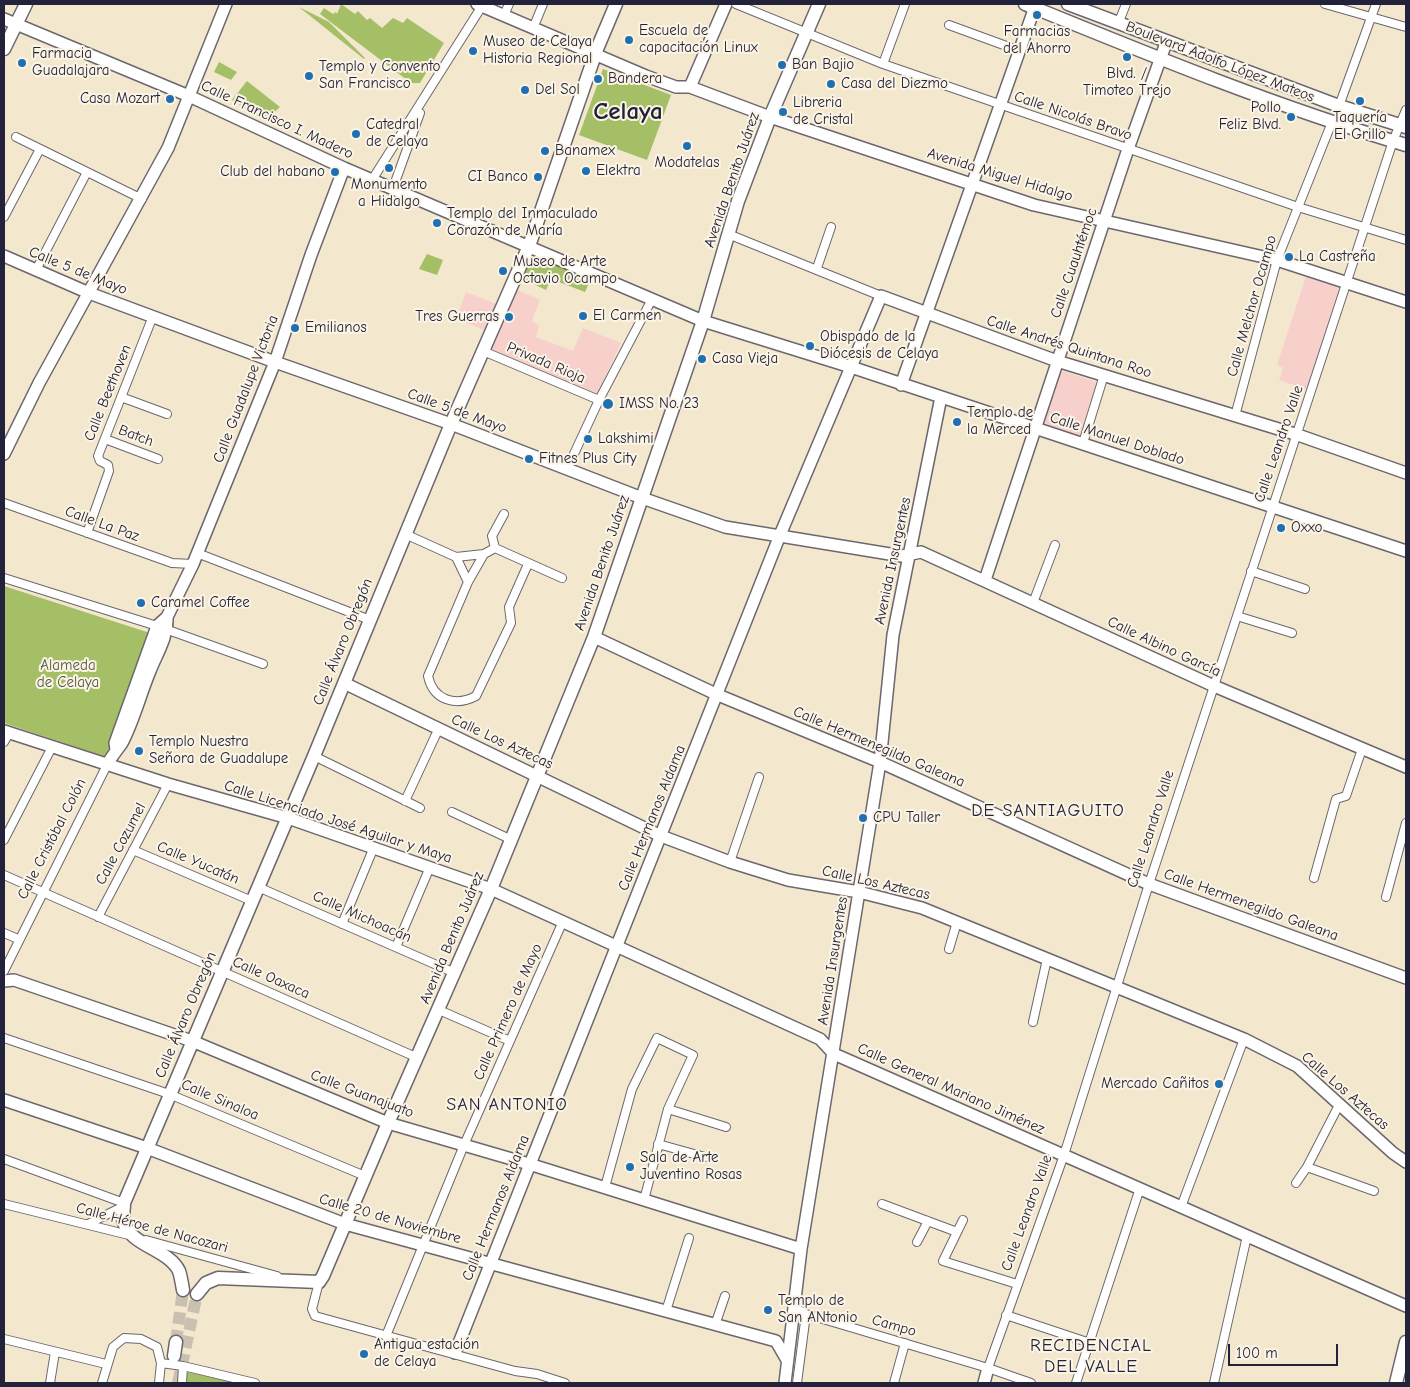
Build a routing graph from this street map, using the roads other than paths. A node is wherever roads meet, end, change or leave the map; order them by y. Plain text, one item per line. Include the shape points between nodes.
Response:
1 (26, 4) edge
2 (226, 4) edge
3 (509, 4) edge
4 (543, 4) edge
5 (616, 4) edge
6 (726, 4) edge
7 (736, 4) edge
8 (819, 4) edge
9 (905, 4) edge
10 (1068, 4) edge
11 (1126, 4) edge
12 (1325, 4) edge
13 (1376, 4) edge
14 (480, 5) edge
15 (1032, 5) edge
16 (504, 15) junction
17 (1372, 16) junction
18 (4, 19) edge
19 (16, 24) junction
20 (1118, 24) junction
21 (949, 25) dead end
22 (534, 26) junction
23 (1406, 27) edge
24 (806, 32) junction
25 (1166, 43) junction
26 (4, 49) edge
27 (1020, 51) junction
28 (595, 56) junction
29 (1161, 58) junction
30 (883, 64) junction
31 (690, 87) junction
32 (189, 96) junction
33 (424, 100) junction
34 (1002, 105) junction
35 (1339, 106) junction
36 (1406, 110) edge
37 (770, 117) junction
38 (1332, 122) junction
39 (1403, 126) edge
40 (16, 137) dead end
41 (1393, 141) junction
42 (1406, 145) edge
43 (40, 149) junction
44 (1128, 149) junction
45 (344, 168) junction
46 (87, 172) junction
47 (372, 180) junction
48 (972, 183) junction
49 (393, 188) junction
50 (142, 199) junction
51 (1298, 207) junction
52 (4, 217) edge
53 (1104, 221) junction
54 (831, 227) dead end
55 (1366, 229) junction
56 (728, 234) junction
57 (1406, 240) edge
58 (529, 246) junction
59 (4, 256) edge
60 (1277, 260) junction
61 (817, 268) junction
62 (36, 270) junction
63 (1348, 283) junction
64 (89, 294) junction
65 (881, 296) junction
66 (651, 301) junction
67 (1406, 302) edge
68 (925, 313) junction
69 (153, 316) junction
70 (703, 322) junction
71 (483, 352) junction
72 (1057, 361) junction
73 (275, 362) junction
74 (851, 367) junction
75 (1104, 375) junction
76 (901, 385) junction
77 (121, 397) junction
78 (941, 397) junction
79 (599, 400) junction
80 (167, 414) dead end
81 (1234, 416) junction
82 (451, 424) junction
83 (1035, 427) junction
84 (1298, 435) junction
85 (104, 439) junction
86 (1082, 443) junction
87 (5, 447) edge
88 (158, 459) dead end
89 (567, 469) junction
90 (1406, 473) edge
91 (642, 498) junction
92 (4, 502) edge
93 (1274, 507) junction
94 (504, 514) dead end
95 (87, 533) junction
96 (405, 534) junction
97 (780, 535) junction
98 (1055, 545) dead end
99 (494, 548) junction
100 (1406, 551) edge
101 (484, 554) junction
102 (911, 554) junction
103 (456, 557) junction
104 (195, 558) junction
105 (528, 564) junction
106 (1251, 571) junction
107 (4, 578) edge
108 (562, 578) dead end
109 (985, 580) junction
110 (468, 582) junction
111 (1305, 590) dead end
112 (1033, 603) junction
113 (1237, 616) junction
114 (370, 620) junction
115 (162, 628) junction
116 (1292, 633) dead end
117 (594, 637) junction
118 (263, 664) dead end
119 (344, 684) junction
120 (1214, 686) junction
121 (718, 695) junction
122 (439, 728) junction
123 (6, 735) edge
124 (52, 747) junction
125 (116, 749) joint
126 (1362, 749) junction
127 (314, 756) junction
128 (880, 762) junction
129 (107, 765) junction
130 (1406, 768) edge
131 (539, 775) junction
132 (759, 777) dead end
133 (168, 784) junction
134 (405, 801) junction
135 (420, 808) dead end
136 (452, 812) dead end
137 (288, 818) junction
138 (1406, 823) edge
139 (661, 836) junction
140 (4, 840) edge
141 (512, 840) junction
142 (374, 847) junction
143 (134, 850) junction
144 (730, 862) junction
145 (430, 867) junction
146 (4, 875) edge
147 (1314, 878) dead end
148 (1149, 884) junction
149 (258, 887) junction
150 (491, 889) junction
151 (42, 892) junction
152 (859, 892) junction
153 (1386, 897) dead end
154 (252, 901) junction
155 (98, 917) junction
156 (563, 921) junction
157 (957, 922) junction
158 (342, 924) junction
159 (4, 934) edge
160 (18, 940) junction
161 (618, 946) junction
162 (396, 947) junction
163 (949, 948) dead end
164 (1047, 959) junction
165 (4, 971) edge
166 (222, 971) junction
167 (455, 973) junction
168 (1406, 978) edge
169 (4, 981) edge
170 (1116, 988) junction
171 (439, 1010) junction
172 (1033, 1022) dead end
173 (4, 1038) edge
174 (1244, 1039) junction
175 (192, 1041) junction
176 (510, 1041) junction
177 (834, 1054) junction
178 (418, 1058) junction
179 (170, 1094) junction
180 (4, 1100) edge
181 (1339, 1105) junction
182 (668, 1109) junction
183 (388, 1123) junction
184 (726, 1127) dead end
185 (658, 1144) junction
186 (464, 1145) junction
187 (146, 1148) junction
188 (1064, 1155) junction
189 (705, 1157) dead end
190 (4, 1160) edge
191 (1406, 1162) edge
192 (529, 1164) junction
193 (1307, 1168) junction
194 (365, 1176) junction
195 (1296, 1183) dead end
196 (605, 1188) junction
197 (1140, 1188) junction
198 (1374, 1191) dead end
199 (644, 1200) junction
200 (4, 1204) edge
201 (124, 1204) junction
202 (882, 1204) dead end
203 (1181, 1207) junction
204 (963, 1220) dead end
205 (928, 1221) junction
206 (88, 1224) junction
207 (345, 1224) junction
208 (957, 1232) junction
209 (1247, 1236) junction
210 (134, 1237) junction
211 (689, 1238) dead end
212 (917, 1242) dead end
213 (422, 1245) junction
214 (802, 1249) junction
215 (490, 1263) junction
216 (292, 1280) junction
217 (319, 1282) junction
218 (1017, 1284) junction
219 (183, 1290) tunnel mouth
220 (196, 1294) tunnel mouth
221 (725, 1296) dead end
222 (1406, 1306) edge
223 (794, 1307) junction
224 (666, 1311) junction
225 (806, 1314) junction
226 (1006, 1315) junction
227 (715, 1325) junction
228 (386, 1336) junction
229 (4, 1338) edge
230 (176, 1342) tunnel mouth
231 (776, 1342) junction
232 (1406, 1342) edge
233 (905, 1343) junction
234 (1090, 1343) junction
235 (55, 1352) junction
236 (455, 1353) junction
237 (174, 1356) dead end
238 (788, 1362) junction
239 (161, 1363) junction
240 (106, 1364) junction
241 (183, 1366) junction
242 (988, 1368) junction
243 (50, 1383) edge
244 (102, 1383) edge
245 (159, 1383) edge
246 (182, 1383) edge
247 (256, 1383) edge
248 (565, 1383) edge
249 (785, 1383) edge
250 (797, 1383) edge
251 (894, 1383) edge
252 (984, 1383) edge
253 (1031, 1383) edge
254 (1076, 1383) edge
255 (1214, 1383) edge
256 (1396, 1383) edge

1 - 19 main road
2 - 32 main road
3 - 16 street
4 - 22 street
5 - 28 main road, Calle Álvaro Obregón
6 - 31 main road
7 - 24 street, Calle Nicolás Bravo
8 - 24 main road, Avenida Benito Juárez
9 - 30 street
10 - 20 main road, Boulevard Adolfo López Mateos
11 - 20 street
12 - 17 street
13 - 17 street
14 - 16 main road
14 - 33 street
15 - 27 main road
15 - 29 main road, Boulevard Adolfo López Mateos
16 - 22 main road
17 - 23 street
17 - 35 street
18 - 19 main road, Calle Francisco I. Madero
19 - 26 main road
19 - 32 main road, Calle Francisco I. Madero
20 - 25 main road, Boulevard Adolfo López Mateos
21 - 27 street
22 - 28 main road
24 - 30 street, Calle Nicolás Bravo
24 - 37 main road, Avenida Benito Juárez
25 - 29 main road, Calle Cuauhtémoc
25 - 35 main road, Boulevard Adolfo López Mateos
27 - 34 main road
28 - 31 main road, Avenida Miguel Hidalgo via 676,87
28 - 58 main road, Calle Álvaro Obregón
29 - 38 main road, Boulevard Adolfo López Mateos
29 - 44 main road, Calle Cuauhtémoc
30 - 34 street, Calle Nicolás Bravo
31 - 37 main road, Avenida Miguel Hidalgo
32 - 45 main road, Calle Francisco I. Madero
32 - 50 main road
33 - 47 street
33 - 49 street
34 - 44 street, Calle Nicolás Bravo
34 - 48 main road
35 - 39 main road, Boulevard Adolfo López Mateos
36 - 39 street, Calle Leandro Valle
37 - 48 main road, Avenida Miguel Hidalgo
37 - 56 main road, Avenida Benito Juárez
38 - 41 main road, Boulevard Adolfo López Mateos
38 - 51 street, Calle Melchor Ocampo
39 - 41 street, Calle Leandro Valle
40 - 43 street
41 - 42 main road, Boulevard Adolfo López Mateos
41 - 55 street, Calle Leandro Valle
43 - 46 street
43 - 52 street
44 - 51 street, Calle Nicolás Bravo
44 - 53 main road, Calle Cuauhtémoc
45 - 47 main road, Calle Francisco I. Madero
45 - 73 main road, Calle Guadalupe Victoria via 310,255
46 - 50 street
46 - 62 street
47 - 49 main road, Calle Francisco I. Madero
48 - 53 main road, Avenida Miguel Hidalgo via 1034,205
48 - 68 main road
49 - 58 main road, Calle Francisco I. Madero
50 - 64 main road via 130,228
51 - 55 street, Calle Nicolás Bravo
51 - 60 street, Calle Melchor Ocampo
53 - 60 main road, Avenida Miguel Hidalgo
53 - 72 main road, Calle Cuauhtémoc
54 - 61 street
55 - 57 street, Calle Nicolás Bravo
55 - 63 street, Calle Leandro Valle
56 - 61 street, Calle Andrés Quintana Roo
56 - 70 main road, Avenida Benito Juárez
58 - 66 main road, Calle Francisco I. Madero
58 - 71 main road, Calle Álvaro Obregón
59 - 62 main road, Calle 5 de Mayo
60 - 63 main road, Avenida Miguel Hidalgo
60 - 81 street, Calle Melchor Ocampo
61 - 65 street, Calle Andrés Quintana Roo
62 - 64 main road, Calle 5 de Mayo
63 - 67 main road, Avenida Miguel Hidalgo
63 - 84 street, Calle Leandro Valle
64 - 69 main road, Calle 5 de Mayo
64 - 87 main road
65 - 68 main road, Calle Andrés Quintana Roo
65 - 74 main road, Calle Hermanos Aldama
66 - 70 main road, Calle Francisco I. Madero
66 - 79 street
68 - 72 main road, Calle Andrés Quintana Roo
68 - 76 main road
69 - 73 main road, Calle 5 de Mayo
69 - 77 street, Calle Beethoven
70 - 74 main road, Calle Manuel Doblado
70 - 91 main road, Avenida Benito Juárez
71 - 79 street, Privada Rioja
71 - 82 main road, Calle Álvaro Obregón
72 - 75 main road, Calle Andrés Quintana Roo
72 - 83 main road, Calle Cuauhtémoc
73 - 82 main road, Calle 5 de Mayo
73 - 104 main road, Calle Guadalupe Victoria
74 - 76 main road, Calle Manuel Doblado
74 - 97 main road, Calle Hermanos Aldama
75 - 81 main road, Calle Andrés Quintana Roo
75 - 86 street
76 - 78 main road, Calle Manuel Doblado
77 - 80 street
77 - 85 street, Calle Beethoven
78 - 83 main road, Calle Manuel Doblado
78 - 102 main road, Avenida Insurgentes
79 - 89 street
81 - 84 main road, Calle Andrés Quintana Roo
82 - 89 main road, Calle 5 de Mayo
82 - 96 main road, Calle Álvaro Obregón
83 - 86 main road, Calle Manuel Doblado
83 - 109 main road, Calle Cuauhtémoc
84 - 90 main road, Calle Andrés Quintana Roo
84 - 93 street, Calle Leandro Valle
85 - 88 street, Batch
85 - 95 street, Calle Beethoven via 98,456 109,470
86 - 93 main road, Calle Manuel Doblado
89 - 91 main road, Calle 5 de Mayo
91 - 97 main road, Calle 5 de Mayo via 725,527
91 - 117 main road, Avenida Benito Juárez
92 - 95 street, Calle La Paz
93 - 100 main road, Calle Manuel Doblado
93 - 106 street, Calle Leandro Valle
94 - 99 street via 492,536
95 - 104 street, Calle La Paz via 172,563
96 - 103 street
96 - 114 main road, Calle Álvaro Obregón
97 - 102 main road, Calle 5 de Mayo via 902,556
97 - 121 main road, Calle Hermanos Aldama
98 - 112 street
99 - 101 street
99 - 105 street
101 - 103 street
101 - 110 street
102 - 109 main road, Calle Albino García via 921,552
102 - 128 main road, Avenida Insurgentes via 893,635
103 - 110 street
104 - 114 street, Calle La Paz
104 - 115 main road, Calle Guadalupe Victoria
105 - 108 street
105 - 110 street via 508,607 511,623 476,696 456,702 436,694 428,676
106 - 111 street
106 - 113 street, Calle Leandro Valle
107 - 115 street
109 - 112 main road, Calle Albino García
112 - 120 main road, Calle Albino García
113 - 116 street
113 - 120 street, Calle Leandro Valle
114 - 119 main road, Calle Álvaro Obregón
115 - 118 street
115 - 125 main road, Calle Guadalupe Victoria via 115,743
117 - 121 main road, Calle Hermenegildo Galeana
117 - 131 main road, Avenida Benito Juárez
119 - 122 main road, Calle Los Aztecas
119 - 127 main road, Calle Álvaro Obregón
120 - 126 main road, Calle Albino García
120 - 148 street, Calle Leandro Valle
121 - 128 main road, Calle Hermenegildo Galeana
121 - 139 main road, Calle Hermanos Aldama
122 - 131 main road, Calle Los Aztecas
122 - 134 street
123 - 124 main road, Calle Licenciado José Aguilar y Maya
124 - 129 main road, Calle Licenciado José Aguilar y Maya
124 - 140 street
125 - 129 main road, Calle Cristóbal Colón
126 - 130 main road, Calle Albino García
126 - 147 street via 1346,796 1336,799
127 - 134 street
127 - 137 main road, Calle Álvaro Obregón
128 - 148 main road, Calle Hermenegildo Galeana
128 - 152 main road, Avenida Insurgentes
129 - 133 main road, Calle Licenciado José Aguilar y Maya
129 - 151 street, Calle Cristóbal Colón
131 - 139 main road, Calle Los Aztecas
131 - 141 main road, Avenida Benito Juárez
132 - 144 street
133 - 137 main road, Calle Licenciado José Aguilar y Maya
133 - 143 street, Calle Cozumel
134 - 135 street
136 - 141 street
137 - 142 main road, Calle Licenciado José Aguilar y Maya
137 - 149 main road, Calle Álvaro Obregón
138 - 153 street
139 - 144 main road, Calle Los Aztecas
139 - 161 main road, Calle Hermanos Aldama
141 - 150 main road, Avenida Benito Juárez
142 - 145 main road, Calle Licenciado José Aguilar y Maya
142 - 158 street
143 - 154 street, Calle Yucatán
143 - 155 street, Calle Cozumel
144 - 152 main road, Calle Los Aztecas via 788,880
145 - 150 main road, Calle Licenciado José Aguilar y Maya
145 - 162 street
146 - 151 street, Calle Oaxaca
148 - 168 main road, Calle Hermenegildo Galeana
148 - 170 street, Calle Leandro Valle
149 - 154 main road, Calle Álvaro Obregón
149 - 158 street, Calle Michoacán
150 - 156 main road, Calle General Mariano Jiménez
150 - 167 main road, Avenida Benito Juárez
151 - 155 street, Calle Oaxaca
151 - 160 street, Calle Cristóbal Colón
152 - 157 main road, Calle Los Aztecas via 922,908
152 - 177 main road, Avenida Insurgentes
154 - 166 main road, Calle Álvaro Obregón
155 - 166 street, Calle Oaxaca
156 - 161 main road, Calle General Mariano Jiménez
156 - 176 street, Calle Primero de Mayo
157 - 163 street
157 - 164 main road, Calle Los Aztecas
158 - 162 street, Calle Michoacán
159 - 160 street
160 - 165 street, Calle Cristóbal Colón
161 - 177 main road, Calle General Mariano Jiménez via 820,1039
161 - 192 main road, Calle Hermanos Aldama
162 - 167 street, Calle Michoacán
164 - 170 main road, Calle Los Aztecas
164 - 172 street
166 - 175 main road, Calle Álvaro Obregón
166 - 178 street, Calle Oaxaca
167 - 171 main road, Avenida Benito Juárez
169 - 175 main road, Calle Guanajuato via 14,980
170 - 174 main road, Calle Los Aztecas
170 - 188 street, Calle Leandro Valle
171 - 176 street
171 - 178 main road, Avenida Benito Juárez
173 - 179 street, Calle Sinaloa
174 - 181 main road, Calle Los Aztecas via 1297,1066
174 - 203 street
175 - 179 main road, Calle Álvaro Obregón
175 - 183 main road, Calle Guanajuato
176 - 186 street, Calle Primero de Mayo
177 - 188 main road, Calle General Mariano Jiménez
177 - 214 main road, Avenida Insurgentes
178 - 183 main road, Avenida Benito Juárez
179 - 187 main road, Calle Álvaro Obregón
179 - 194 street, Calle Sinaloa
180 - 187 main road, Calle 20 de Noviembre
181 - 191 main road, Calle Los Aztecas
181 - 193 street
182 - 184 street
182 - 185 street
182 - 196 street via 693,1055 657,1038 632,1089
183 - 186 main road, Calle Guanajuato
183 - 194 main road, Avenida Benito Juárez
185 - 189 street
185 - 199 street
186 - 192 main road, Calle Guanajuato
186 - 213 street, Calle Primero de Mayo
187 - 201 main road, Calle Álvaro Obregón
187 - 207 main road, Calle 20 de Noviembre
188 - 197 main road, Calle General Mariano Jiménez
188 - 218 street, Calle Leandro Valle
190 - 201 street
192 - 196 main road, Calle Guanajuato
192 - 215 main road, Calle Hermanos Aldama
193 - 195 street
193 - 198 street
194 - 207 main road, Avenida Benito Juárez
196 - 199 main road, Calle Guanajuato
197 - 203 main road, Calle General Mariano Jiménez
197 - 234 street
199 - 214 main road, Calle Guanajuato
200 - 206 street, Calle Héroe de Nacozari
201 - 206 street
201 - 210 main road via 123,1219
202 - 205 street
203 - 209 main road, Calle General Mariano Jiménez
204 - 208 street
205 - 208 street
205 - 212 street
206 - 210 street, Calle Héroe de Nacozari
207 - 213 main road, Calle 20 de Noviembre
207 - 217 main road, Avenida Benito Juárez
208 - 218 street via 943,1261
209 - 222 main road, Calle General Mariano Jiménez
209 - 255 street
210 - 216 street, Calle Héroe de Nacozari
210 - 219 main road via 169,1260 178,1270
211 - 224 street
213 - 215 main road, Calle 20 de Noviembre
213 - 228 street, Calle Primero de Mayo
214 - 223 main road, Avenida Insurgentes
215 - 224 main road, Calle 20 de Noviembre
215 - 236 main road, Calle Hermanos Aldama
216 - 217 main road
216 - 220 main road via 218,1278 206,1283
217 - 228 street via 312,1309 316,1316
218 - 226 street, Calle Leandro Valle
221 - 227 street
223 - 225 street, Campo
223 - 231 main road via 788,1310 786,1333
223 - 238 main road, Avenida Insurgentes
224 - 227 main road, Calle 20 de Noviembre
225 - 233 street, Campo
225 - 250 street
226 - 234 street
226 - 242 street, Calle Leandro Valle
227 - 231 main road, Calle 20 de Noviembre
228 - 236 street
229 - 235 street
230 - 237 main road
231 - 238 main road
232 - 256 main road
233 - 242 street, Campo
233 - 251 street
234 - 254 street
235 - 240 street
235 - 243 street
236 - 248 street
238 - 249 main road, Avenida Insurgentes
239 - 240 street via 157,1347 152,1343 124,1338 113,1347
239 - 241 street
239 - 245 street
240 - 244 street
241 - 246 street
241 - 247 street
242 - 252 main road, Calle Leandro Valle
242 - 253 street, Campo

